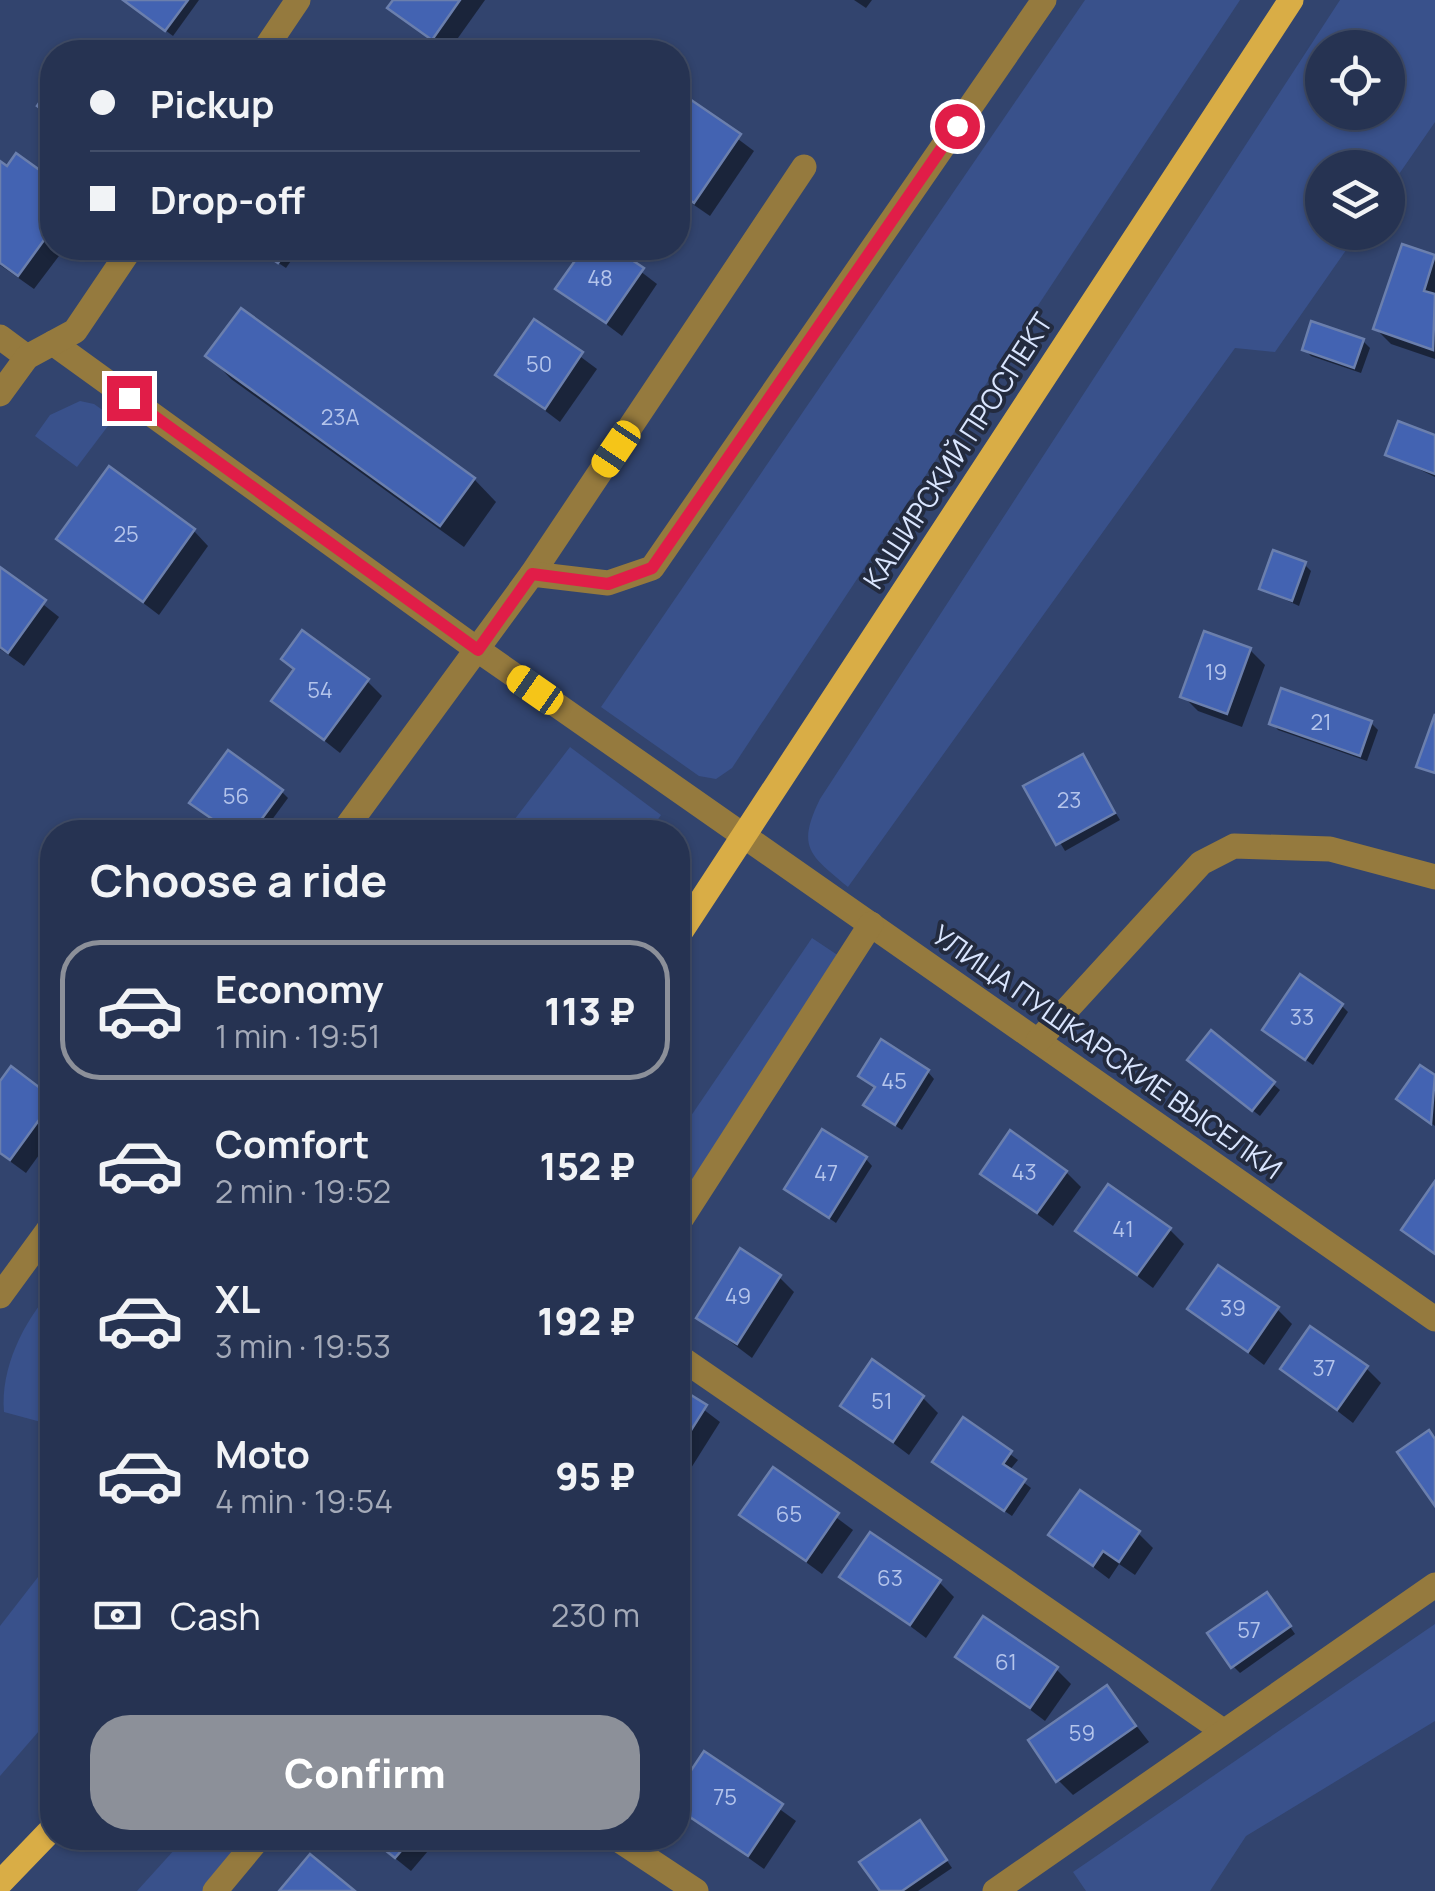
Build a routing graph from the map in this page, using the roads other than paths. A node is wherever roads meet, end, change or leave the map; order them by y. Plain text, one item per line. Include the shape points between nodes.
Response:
1 (298, 0) edge
2 (1044, 0) edge
3 (1292, 0) edge
4 (271, 40) edge
5 (804, 167) dead end
6 (123, 260) edge
7 (0, 337) edge
8 (53, 343) junction
9 (27, 357) junction
10 (0, 394) edge
11 (532, 574) junction
12 (478, 650) junction
13 (352, 820) edge
14 (744, 835) junction
15 (1435, 877) edge
16 (690, 918) edge
17 (870, 924) junction
18 (1038, 1042) junction
19 (690, 1205) edge
20 (40, 1242) edge
21 (0, 1296) edge
22 (1435, 1319) edge
23 (690, 1364) edge
24 (1435, 1585) edge
25 (1223, 1731) junction
26 (40, 1841) edge
27 (249, 1850) edge
28 (634, 1850) edge
29 (0, 1883) edge
30 (215, 1891) edge
31 (696, 1891) edge
32 (995, 1891) edge

1 - 4 street
2 - 11 street via 652,568 608,584
3 - 14 main road, КАШИРСКИЙ ПРОСПЕКТ
5 - 11 street
6 - 8 street via 75,331
7 - 9 street
8 - 9 street
8 - 12 street, УЛИЦА ПУШКАРСКИЕ ВЫСЕЛКИ
9 - 10 street
11 - 12 street
12 - 13 street
12 - 14 street, УЛИЦА ПУШКАРСКИЕ ВЫСЕЛКИ
14 - 16 main road, КАШИРСКИЙ ПРОСПЕКТ
14 - 17 street, УЛИЦА ПУШКАРСКИЕ ВЫСЕЛКИ
15 - 18 street via 1330,849 1234,846 1201,862
17 - 18 street, УЛИЦА ПУШКАРСКИЕ ВЫСЕЛКИ
17 - 19 street
18 - 22 street, УЛИЦА ПУШКАРСКИЕ ВЫСЕЛКИ
20 - 21 street
23 - 25 street
24 - 25 street
25 - 32 street
26 - 29 main road
27 - 30 street
28 - 31 street

